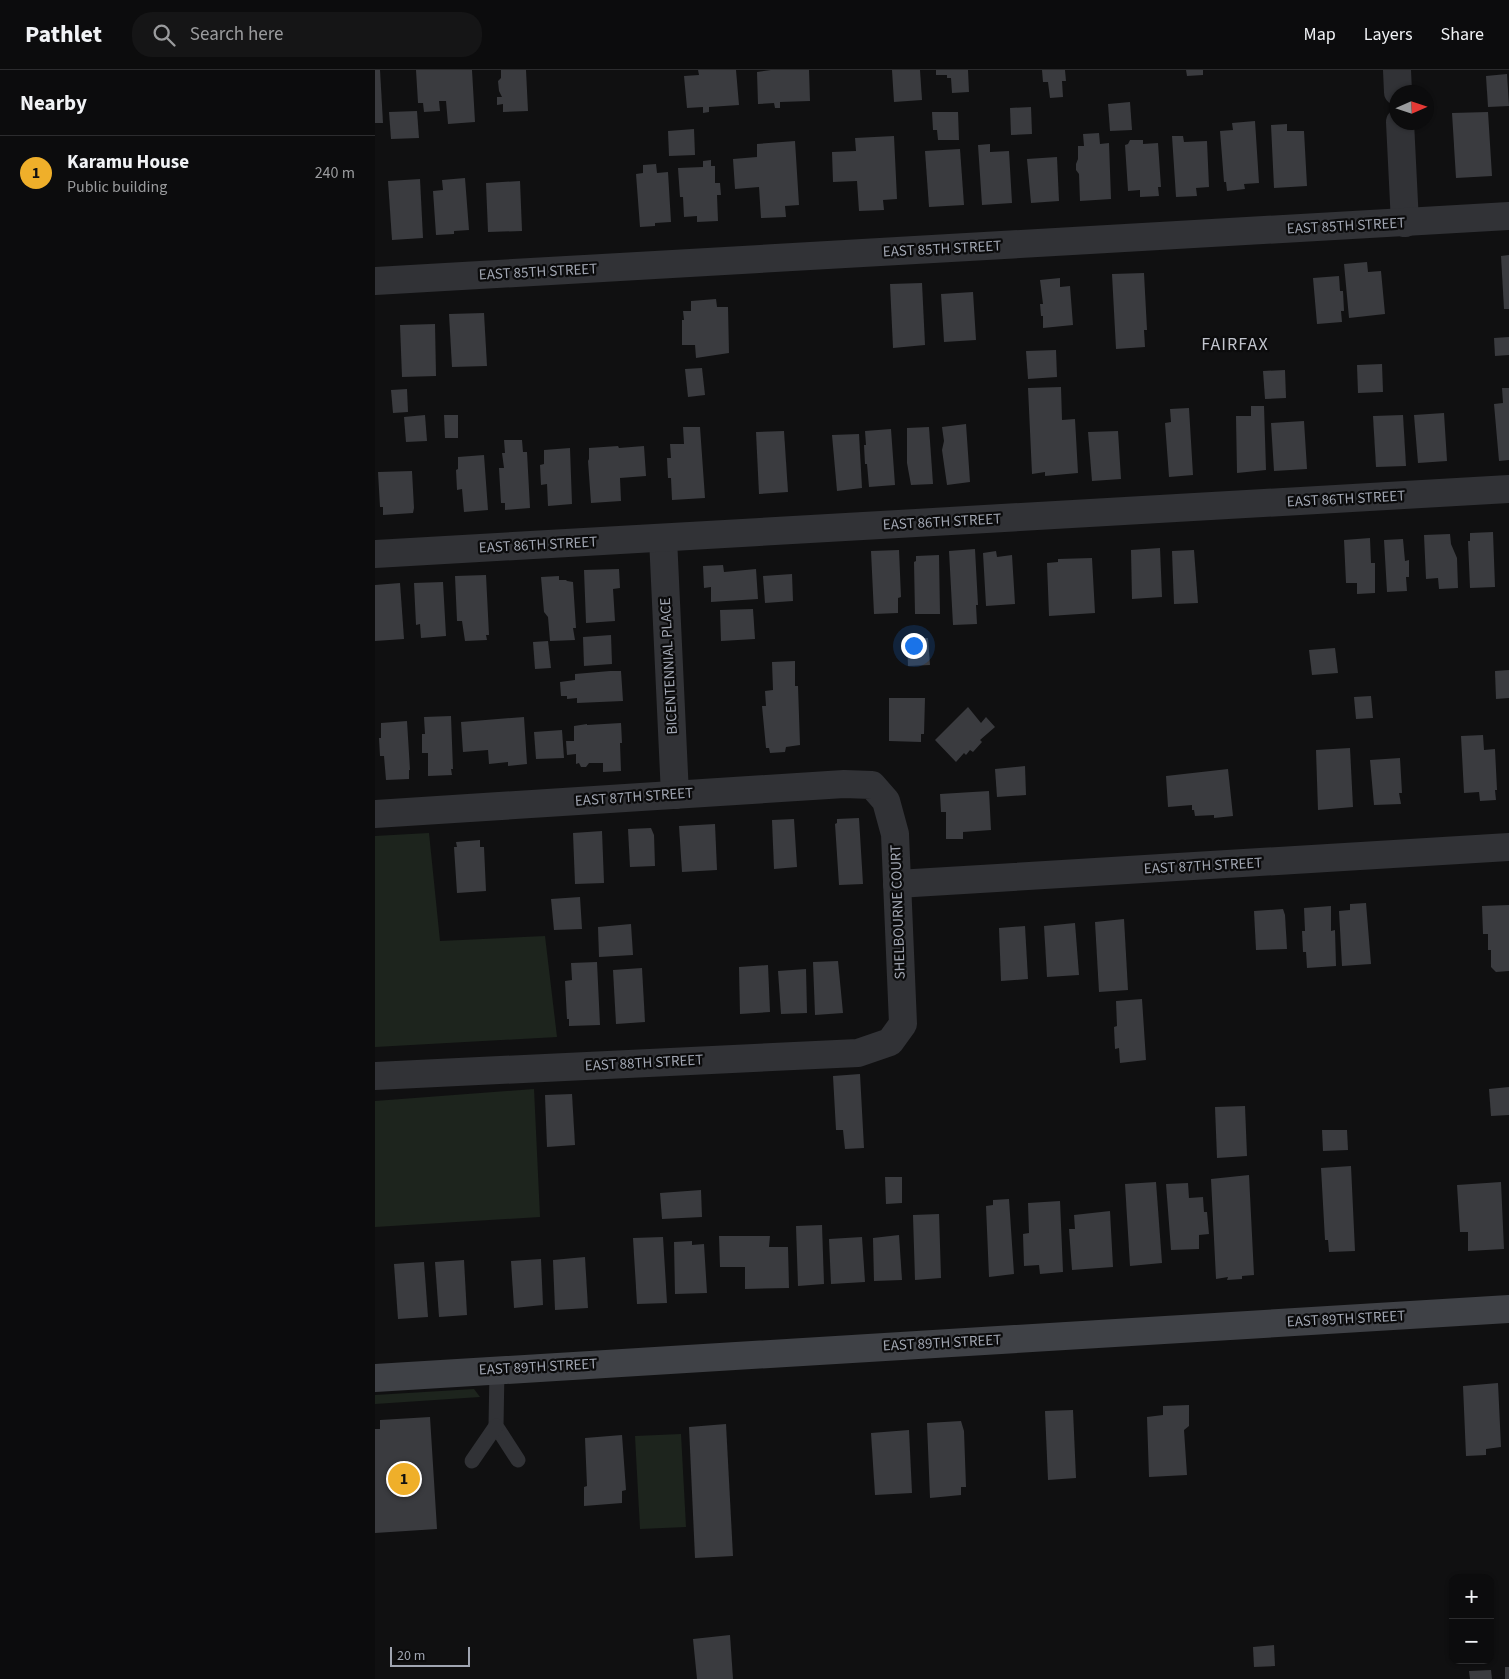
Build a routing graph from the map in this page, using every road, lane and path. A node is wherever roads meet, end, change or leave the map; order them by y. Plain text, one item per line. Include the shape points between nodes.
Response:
1 (1397, 70) edge
2 (1398, 85) edge
3 (1400, 130) edge
4 (1509, 216) edge
5 (1405, 223) junction
6 (375, 281) edge
7 (1509, 489) edge
8 (663, 538) junction
9 (375, 554) edge
10 (675, 795) junction
11 (886, 801) joint
12 (375, 814) edge
13 (1509, 848) edge
14 (897, 884) junction
15 (903, 1024) joint
16 (375, 1076) edge
17 (1509, 1310) edge
18 (497, 1369) junction
19 (375, 1378) edge
20 (497, 1426) junction
21 (518, 1460) dead end
22 (472, 1461) dead end

1 - 2 street
3 - 5 street
4 - 5 street, EAST 85TH STREET
5 - 6 street, EAST 85TH STREET
7 - 8 street, EAST 86TH STREET
8 - 9 street, EAST 86TH STREET
8 - 10 street, BICENTENNIAL PLACE
10 - 11 street, EAST 87TH STREET via 844,784 872,785
10 - 12 street, EAST 87TH STREET
11 - 14 street, SHELBOURNE COURT via 895,834
13 - 14 street, EAST 87TH STREET
14 - 15 street, SHELBOURNE COURT
15 - 16 street, EAST 88TH STREET via 890,1042 858,1052
17 - 18 street, EAST 89TH STREET
18 - 19 street, EAST 89TH STREET
18 - 20 lane
20 - 21 lane
20 - 22 lane

